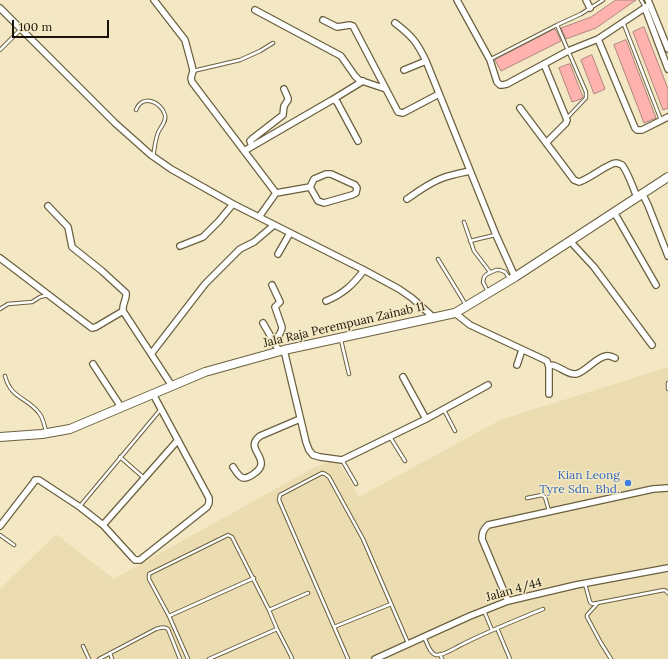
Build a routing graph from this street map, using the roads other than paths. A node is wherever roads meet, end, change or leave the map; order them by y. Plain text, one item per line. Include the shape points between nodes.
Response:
1 (154, 0) edge
2 (457, 0) edge
3 (586, 0) edge
4 (603, 0) edge
5 (641, 0) edge
6 (647, 4) edge
7 (0, 8) edge
8 (590, 8) junction
9 (255, 10) dead end
10 (323, 20) dead end
11 (623, 22) junction
12 (395, 23) dead end
13 (557, 25) junction
14 (22, 29) junction
15 (598, 38) junction
16 (273, 43) dead end
17 (668, 49) edge
18 (0, 50) edge
19 (568, 51) junction
20 (490, 60) junction
21 (426, 61) junction
22 (544, 64) junction
23 (668, 69) edge
24 (404, 70) dead end
25 (192, 71) junction
26 (363, 81) junction
27 (284, 89) dead end
28 (386, 89) junction
29 (439, 94) junction
30 (332, 100) junction
31 (520, 108) dead end
32 (136, 110) dead end
33 (283, 115) junction
34 (668, 117) edge
35 (567, 118) junction
36 (661, 121) junction
37 (288, 125) junction
38 (358, 141) dead end
39 (546, 143) junction
40 (252, 146) junction
41 (244, 151) junction
42 (153, 157) junction
43 (470, 171) junction
44 (668, 177) edge
45 (310, 187) junction
46 (276, 193) junction
47 (640, 195) junction
48 (407, 199) dead end
49 (233, 204) junction
50 (48, 206) dead end
51 (614, 212) junction
52 (259, 217) junction
53 (464, 222) dead end
54 (274, 225) junction
55 (290, 233) junction
56 (496, 234) junction
57 (470, 241) junction
58 (570, 241) junction
59 (180, 246) dead end
60 (278, 254) dead end
61 (668, 256) edge
62 (0, 258) edge
63 (438, 259) dead end
64 (364, 270) junction
65 (490, 272) junction
66 (512, 278) junction
67 (272, 285) dead end
68 (656, 285) dead end
69 (488, 292) junction
70 (48, 295) junction
71 (326, 301) dead end
72 (466, 305) junction
73 (0, 309) edge
74 (123, 311) junction
75 (455, 312) junction
76 (433, 317) junction
77 (263, 323) dead end
78 (340, 337) junction
79 (274, 342) junction
80 (652, 345) dead end
81 (522, 350) junction
82 (282, 351) junction
83 (151, 354) junction
84 (615, 358) dead end
85 (93, 364) dead end
86 (517, 365) dead end
87 (549, 365) junction
88 (349, 374) dead end
89 (5, 376) dead end
90 (403, 377) dead end
91 (668, 383) edge
92 (488, 385) dead end
93 (172, 386) junction
94 (668, 389) edge
95 (153, 394) junction
96 (549, 394) dead end
97 (121, 407) junction
98 (161, 409) junction
99 (443, 409) junction
100 (300, 419) junction
101 (426, 419) junction
102 (455, 431) dead end
103 (47, 433) junction
104 (390, 436) junction
105 (0, 437) edge
106 (178, 440) junction
107 (120, 457) junction
108 (342, 460) junction
109 (405, 461) dead end
110 (233, 467) dead end
111 (144, 478) junction
112 (356, 484) dead end
113 (668, 488) edge
114 (527, 498) dead end
115 (80, 507) junction
116 (549, 511) junction
117 (103, 525) junction
118 (0, 526) edge
119 (0, 535) edge
120 (14, 545) dead end
121 (668, 568) edge
122 (254, 578) junction
123 (585, 584) junction
124 (308, 593) dead end
125 (668, 593) edge
126 (508, 600) junction
127 (598, 603) junction
128 (391, 604) junction
129 (543, 609) dead end
130 (269, 610) junction
131 (484, 610) junction
132 (169, 616) junction
133 (334, 626) junction
134 (497, 628) junction
135 (277, 629) junction
136 (492, 630) junction
137 (424, 636) junction
138 (408, 644) junction
139 (83, 646) dead end
140 (110, 653) junction
141 (440, 654) junction
142 (377, 658) edge
143 (89, 659) edge
144 (99, 659) edge
145 (112, 659) edge
146 (180, 659) edge
147 (188, 659) edge
148 (209, 659) edge
149 (292, 659) edge
150 (348, 659) edge
151 (442, 659) edge
152 (510, 659) edge
153 (611, 659) edge

1 - 25 street via 185,40
2 - 20 street
3 - 8 street
4 - 8 lane
5 - 6 lane
6 - 11 street
6 - 17 street
6 - 23 street
7 - 14 street
8 - 13 lane
9 - 26 street via 341,56 355,76
10 - 28 street via 337,27 353,26
11 - 15 street
11 - 36 lane
12 - 21 street via 414,39
13 - 19 lane
13 - 20 lane
14 - 18 lane
14 - 42 street via 115,123
15 - 19 street
15 - 36 street via 637,130
16 - 25 lane via 240,60
19 - 22 street
19 - 35 lane via 586,92 586,98
20 - 22 street via 497,82 502,85
21 - 24 street
21 - 29 street
22 - 35 street
25 - 41 street via 192,82
26 - 28 street
26 - 30 street
27 - 33 street via 288,98
28 - 29 street via 401,113
29 - 43 street
30 - 37 street
30 - 38 street via 337,102
31 - 39 street
32 - 42 lane via 141,102 146,100 160,106 164,113 165,121 157,134
33 - 37 street
33 - 40 street via 252,138
34 - 36 street
35 - 39 street via 566,123
37 - 40 street
39 - 47 street via 574,180 580,182 614,163 619,163
40 - 41 street
41 - 46 street
42 - 49 street
43 - 48 street via 439,179
43 - 56 street
44 - 47 main road, Jala Raja Perempuan Zainab 11
45 - 45 street via 322,203 352,195 357,191 353,184 330,174 314,179
45 - 46 street
46 - 52 street
47 - 51 main road, Jala Raja Perempuan Zainab 11
47 - 61 street via 648,205
49 - 52 street
49 - 59 street via 203,237
50 - 74 street via 68,227 72,247 126,293
51 - 58 main road, Jala Raja Perempuan Zainab 11
51 - 68 street
52 - 54 street
53 - 57 lane
54 - 55 street
54 - 83 street via 254,242 240,249 205,284
55 - 60 street
55 - 64 street
56 - 57 lane
56 - 66 street
57 - 65 lane via 474,251
58 - 66 main road, Jala Raja Perempuan Zainab 11
58 - 80 street via 594,267
62 - 70 street
63 - 72 lane
64 - 71 street via 353,284
64 - 76 street via 412,298
65 - 66 lane via 500,270
65 - 69 lane via 486,274 483,282
66 - 69 main road, Jala Raja Perempuan Zainab 11
67 - 79 street via 280,302 275,307 282,328
69 - 72 main road, Jala Raja Perempuan Zainab 11
70 - 73 lane via 32,302 8,304
70 - 74 street via 92,328
72 - 75 main road, Jala Raja Perempuan Zainab 11
74 - 83 street
75 - 76 main road, Jala Raja Perempuan Zainab 11
75 - 81 street via 470,325
76 - 78 main road, Jala Raja Perempuan Zainab 11
77 - 79 street
78 - 82 main road, Jala Raja Perempuan Zainab 11
78 - 88 lane
79 - 82 street
81 - 86 street
81 - 87 street via 545,360
82 - 93 main road, Jala Raja Perempuan Zainab 11 via 205,372
82 - 100 street
83 - 93 street
84 - 87 street via 606,356 573,374
85 - 97 street
87 - 96 street
89 - 103 lane via 13,392 41,414
90 - 101 street
91 - 94 lane
92 - 99 street
93 - 95 main road, Jala Raja Perempuan Zainab 11
95 - 97 main road, Jala Raja Perempuan Zainab 11
95 - 98 street
97 - 103 main road, Jala Raja Perempuan Zainab 11 via 70,429
98 - 106 street
98 - 107 lane
99 - 101 street
99 - 102 lane
100 - 108 street via 306,442 313,455
100 - 110 street via 256,440 254,446 261,462 257,471 243,478
101 - 104 street
103 - 105 main road, Jala Raja Perempuan Zainab 11
104 - 108 street
104 - 109 lane
106 - 111 street
106 - 117 street via 210,500 208,505 140,560 135,560
107 - 111 lane
107 - 115 lane
108 - 112 lane
111 - 117 street
113 - 116 street
114 - 116 lane via 542,495
115 - 117 street
115 - 118 street via 37,480
116 - 126 street via 493,523 483,529 482,539
119 - 120 lane
121 - 123 street, Jalan 4/44
122 - 130 lane
122 - 132 lane
122 - 132 lane via 228,534 149,574 149,579
123 - 126 street, Jalan 4/44
123 - 127 lane via 591,603
124 - 130 lane
125 - 127 lane via 664,590
126 - 131 street, Jalan 4/44
127 - 153 lane via 587,617
128 - 133 lane
128 - 133 lane via 363,540 333,484 327,475 322,473 280,495 278,500
128 - 138 lane
129 - 134 lane
130 - 135 lane
131 - 136 lane
131 - 137 street, Jalan 4/44
132 - 147 lane
133 - 150 lane
134 - 136 lane
134 - 152 lane
135 - 148 lane
135 - 149 lane
136 - 141 lane
137 - 138 street, Jalan 4/44
137 - 141 lane via 431,652
138 - 142 street, Jalan 4/44
139 - 143 lane
140 - 144 lane
140 - 145 lane
140 - 146 lane via 156,629 165,627
141 - 151 lane

